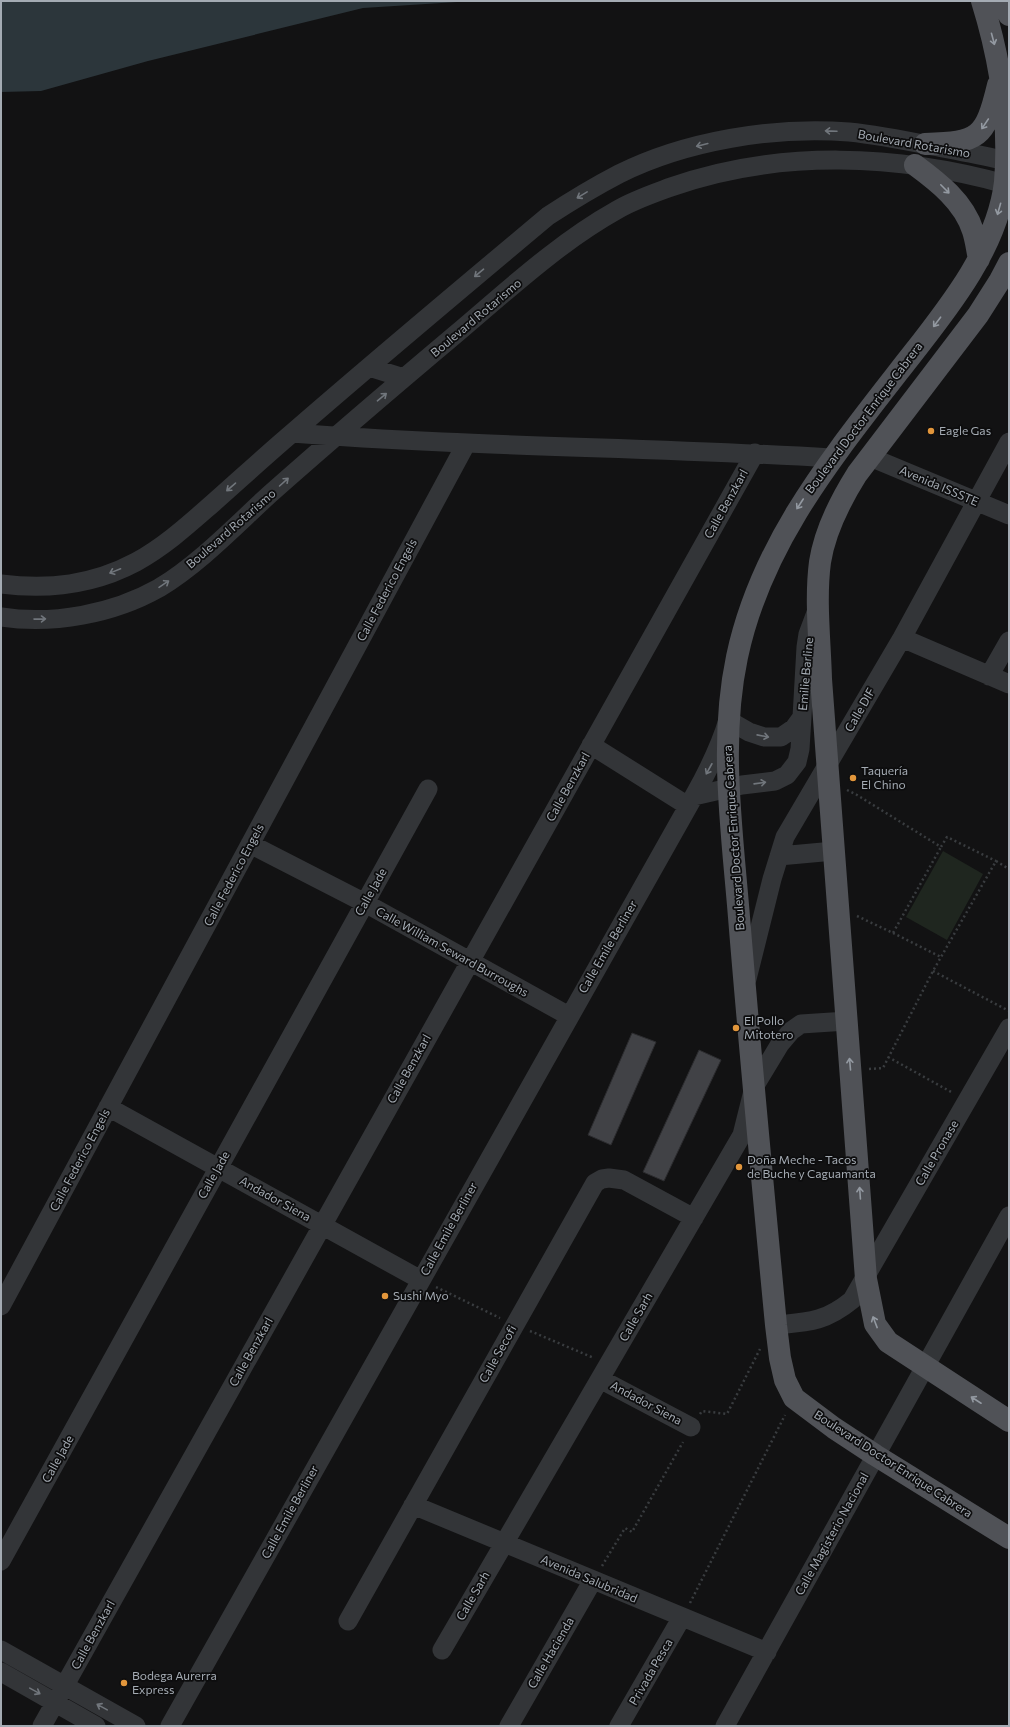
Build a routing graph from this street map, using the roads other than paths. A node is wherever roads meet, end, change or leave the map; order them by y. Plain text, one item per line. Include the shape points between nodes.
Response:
1 (982, 1) edge
2 (1004, 1) edge
3 (1009, 15) edge
4 (1001, 74) junction
5 (925, 144) junction
6 (1008, 162) edge
7 (915, 165) junction
8 (1007, 184) edge
9 (979, 259) junction
10 (1008, 265) edge
11 (369, 367) junction
12 (404, 378) junction
13 (292, 433) junction
14 (335, 436) junction
15 (1009, 442) edge
16 (466, 444) junction
17 (755, 453) junction
18 (870, 457) junction
19 (831, 458) junction
20 (977, 501) junction
21 (1009, 515) edge
22 (1, 584) edge
23 (818, 605) junction
24 (1, 617) edge
25 (902, 638) junction
26 (1009, 641) edge
27 (989, 676) junction
28 (1009, 684) edge
29 (802, 717) junction
30 (728, 720) junction
31 (591, 745) junction
32 (828, 774) junction
33 (729, 788) junction
34 (428, 789) dead end
35 (691, 801) junction
36 (250, 844) junction
37 (834, 851) junction
38 (779, 856) junction
39 (365, 903) junction
40 (470, 962) junction
41 (745, 990) junction
42 (569, 1016) junction
43 (846, 1021) junction
44 (1009, 1028) edge
45 (754, 1087) junction
46 (108, 1107) junction
47 (218, 1168) junction
48 (1009, 1216) edge
49 (694, 1218) junction
50 (322, 1225) junction
51 (866, 1279) junction
52 (421, 1280) junction
53 (1, 1306) edge
54 (776, 1325) junction
55 (926, 1367) junction
56 (600, 1379) junction
57 (1009, 1421) edge
58 (691, 1427) road end
59 (875, 1455) junction
60 (413, 1505) junction
61 (1009, 1538) edge
62 (503, 1543) junction
63 (1, 1561) edge
64 (593, 1580) junction
65 (682, 1617) junction
66 (348, 1621) dead end
67 (1, 1650) edge
68 (442, 1650) dead end
69 (767, 1652) junction
70 (1, 1672) edge
71 (64, 1686) junction
72 (55, 1703) junction
73 (42, 1726) edge
74 (96, 1726) edge
75 (136, 1726) edge
76 (170, 1726) edge
77 (509, 1726) edge
78 (619, 1726) edge
79 (725, 1726) edge

1 -> 4 main road, Boulevard Doctor Enrique Cabrera
2 - 3 main road
4 -> 5 main road via 990,116 978,133 969,140
4 - 6 main road, Boulevard Doctor Enrique Cabrera
5 - 6 street, Boulevard Rotarismo
5 -> 11 street, Boulevard Rotarismo via 848,132 784,132 703,144 656,158 620,174 548,216
6 - 8 main road, Boulevard Doctor Enrique Cabrera
7 - 8 street, Boulevard Rotarismo
7 -> 9 main road via 945,189 965,215 973,230
7 - 12 street, Boulevard Rotarismo via 821,160 755,165 715,173 644,197 617,210 563,245
8 -> 9 main road, Boulevard Doctor Enrique Cabrera
9 -> 19 main road, Boulevard Doctor Enrique Cabrera via 942,315
10 - 18 main road via 978,315
11 - 12 street
11 - 13 street, Boulevard Rotarismo
14 -> 12 street, Boulevard Rotarismo
13 - 14 street
13 -> 22 street, Boulevard Rotarismo via 170,541 136,562 89,581 57,587
14 - 16 street
24 -> 14 street, Boulevard Rotarismo via 45,620 76,616 130,601 159,588 189,567
15 - 20 street, Calle DIF
16 - 17 street
16 - 36 street, Calle Federico Engels
17 - 19 street
17 - 31 street, Calle Benzkarl
18 - 20 street, Avenida ISSSTE
18 - 23 main road via 845,493 826,537 820,562
19 -> 30 main road, Boulevard Doctor Enrique Cabrera via 777,544 763,576 738,652
20 - 21 street, Avenida ISSSTE
20 - 25 street, Calle DIF
23 - 29 street, Emilie Barline via 806,647
23 - 32 main road
25 - 27 street
25 - 32 street, Calle DIF
26 - 27 street
27 - 28 street
30 -> 29 street, Emilie Barline via 749,732 774,738 789,732
33 -> 29 street via 775,781 787,775 797,762
30 - 33 main road, Boulevard Doctor Enrique Cabrera
30 -> 35 street via 713,761
31 - 35 street
31 - 40 street, Calle Benzkarl
32 - 37 main road
32 - 38 street, Calle DIF via 785,837
33 - 35 street
33 - 41 main road, Boulevard Doctor Enrique Cabrera
34 - 39 street, Calle Jade
35 - 42 street, Calle Emile Berliner
36 - 39 street, Calle William Seward Burroughs
36 - 46 street, Calle Federico Engels
37 - 38 street
37 - 43 main road
38 - 41 street, Calle DIF
39 - 40 street, Calle William Seward Burroughs
39 - 47 street, Calle Jade
40 - 42 street, Calle William Seward Burroughs
40 - 50 street, Calle Benzkarl
41 - 45 main road, Boulevard Doctor Enrique Cabrera
42 - 52 street, Calle Emile Berliner
43 - 45 street, Calle Sarh via 801,1024 791,1031 780,1044
51 -> 43 main road
44 - 51 street, Calle Pronase
45 - 49 street, Calle Sarh via 742,1135
45 - 54 main road, Boulevard Doctor Enrique Cabrera
46 - 47 street, Andador Siena
46 - 53 street, Calle Federico Engels
47 - 50 street, Andador Siena
47 - 63 street, Calle Jade
48 - 55 street, Calle Magisterio Nacional
49 - 56 street, Calle Sarh
49 - 60 street, Calle Secofi via 624,1180 609,1178 595,1183
50 - 52 street, Andador Siena
50 - 71 street, Calle Benzkarl
51 - 54 street, Calle Pronase via 852,1300 825,1318
55 -> 51 main road via 888,1342 875,1324
52 - 76 street, Calle Emile Berliner
54 - 59 main road, Boulevard Doctor Enrique Cabrera via 785,1380 794,1398
57 -> 55 main road
55 - 59 street, Calle Magisterio Nacional
56 - 58 street, Andador Siena
56 - 62 street, Calle Sarh
59 - 61 main road, Boulevard Doctor Enrique Cabrera
59 - 69 street, Calle Magisterio Nacional
60 - 62 street, Avenida Salubridad
60 - 66 street, Calle Secofi
62 - 64 street, Avenida Salubridad
62 - 68 street, Calle Sarh
64 - 65 street, Avenida Salubridad
64 - 77 street, Calle Hacienda
65 - 69 street, Avenida Salubridad
65 - 78 street, Privada Pesca
67 - 71 street
69 - 79 street, Calle Magisterio Nacional
70 -> 72 street
71 - 72 street, Calle Benzkarl
75 -> 71 street
72 - 73 street
72 - 74 street

